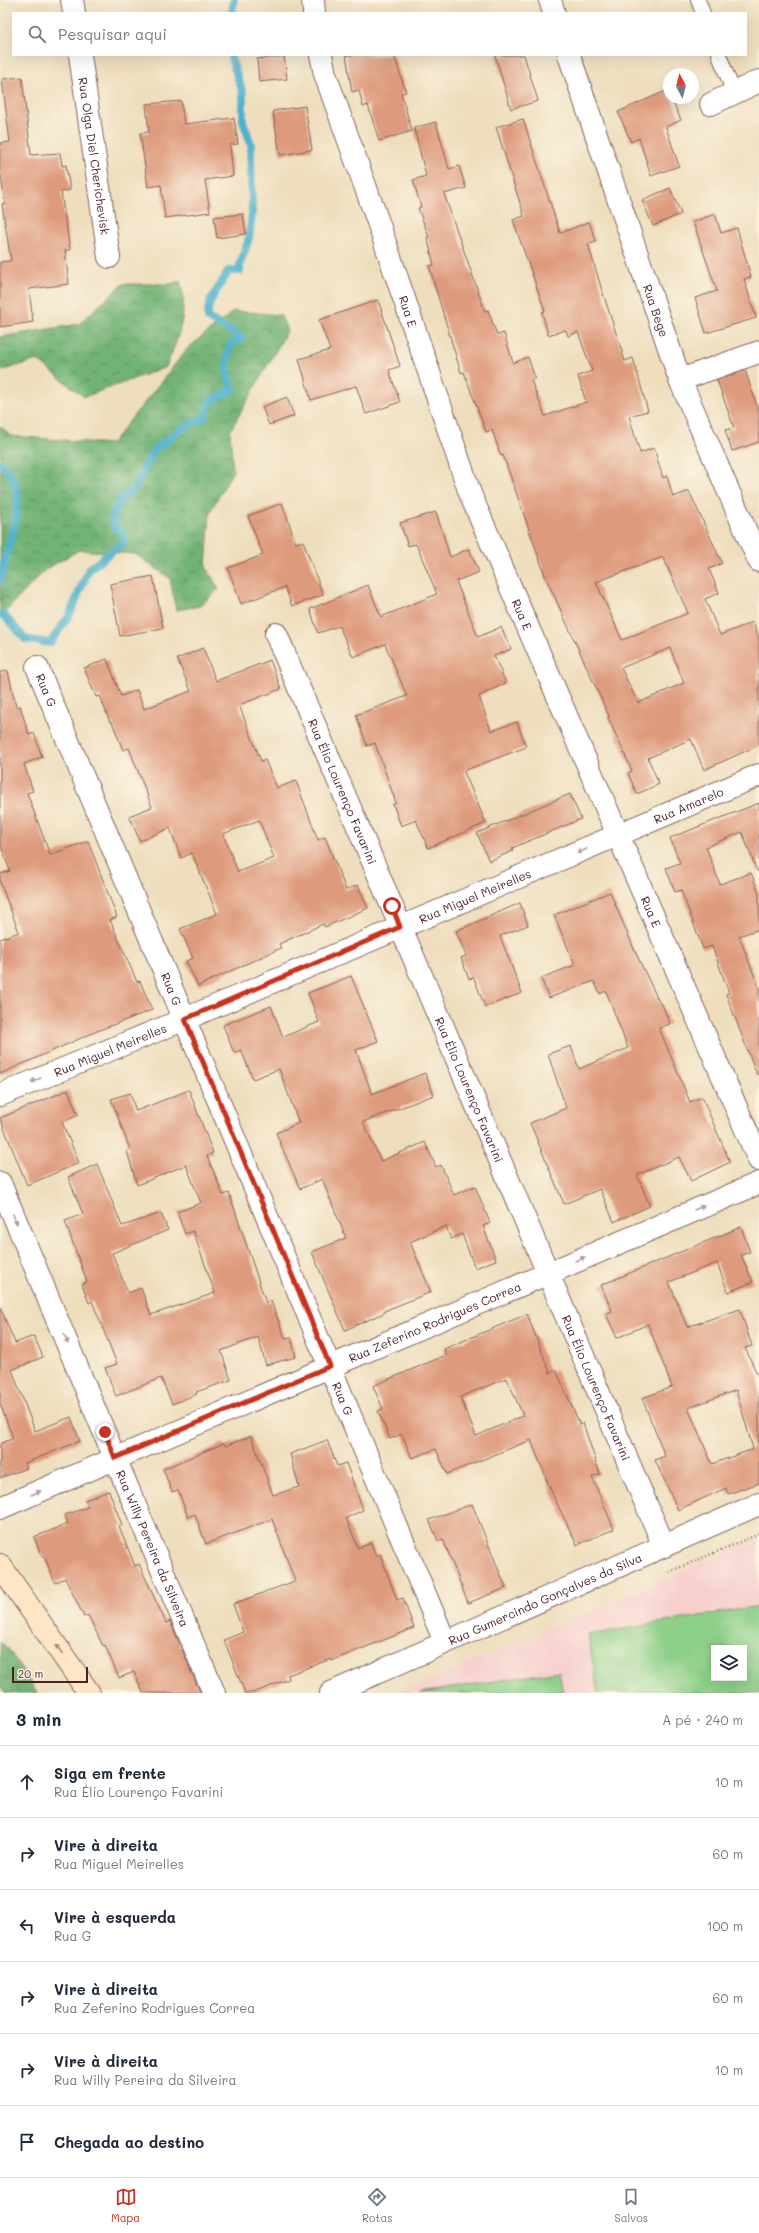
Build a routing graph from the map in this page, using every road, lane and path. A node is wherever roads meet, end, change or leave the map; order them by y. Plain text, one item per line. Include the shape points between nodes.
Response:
1 (72, 0) edge
2 (313, 0) edge
3 (550, 0) edge
4 (698, 0) edge
5 (74, 12) edge
6 (314, 12) edge
7 (554, 12) edge
8 (703, 12) edge
9 (80, 56) edge
10 (321, 56) edge
11 (568, 56) edge
12 (719, 56) edge
13 (759, 81) edge
14 (734, 93) junction
15 (711, 104) dead end
16 (109, 257) dead end
17 (759, 352) edge
18 (680, 380) junction
19 (759, 561) edge
20 (276, 634) dead end
21 (37, 667) dead end
22 (759, 775) edge
23 (618, 836) junction
24 (400, 927) junction
25 (185, 1019) junction
26 (0, 1095) edge
27 (759, 1160) edge
28 (0, 1183) edge
29 (759, 1183) edge
30 (548, 1273) junction
31 (330, 1366) junction
32 (115, 1458) junction
33 (759, 1504) edge
34 (0, 1508) edge
35 (664, 1546) junction
36 (0, 1565) edge
37 (445, 1642) junction
38 (89, 1693) edge
39 (214, 1693) edge
40 (331, 1693) edge

1 - 5 street
2 - 6 street
3 - 7 street
4 - 8 lane
9 - 16 street, Rua Olga Diel Cherichevisk
10 - 23 street, Rua E via 325,74 471,496
11 - 18 street, Rua Bege
12 - 14 lane
13 - 14 street
14 - 15 street
17 - 18 street
18 - 19 street, Rua Bege
20 - 24 street, Rua Élio Lourenço Favarini
21 - 25 street, Rua G
22 - 23 street, Rua Amarelo
23 -> 24 street, Rua Miguel Meirelles
23 - 27 street, Rua E
24 - 25 street, Rua Miguel Meirelles
24 - 30 street, Rua Élio Lourenço Favarini
25 -> 26 street, Rua Miguel Meirelles
25 - 31 street, Rua G
28 -> 32 street, Rua Willy Pereira da Silveira
30 -> 29 street, Rua Zeferino Rodrigues Correa
30 - 31 street, Rua Zeferino Rodrigues Correa
30 - 35 street, Rua Élio Lourenço Favarini
31 - 32 street, Rua Zeferino Rodrigues Correa
31 - 37 street, Rua G
34 -> 32 street, Rua Zeferino Rodrigues Correa
32 - 39 street, Rua Willy Pereira da Silveira
33 - 35 street, Rua Gumercindo Gonçalves da Silva
35 - 37 street, Rua Gumercindo Gonçalves da Silva
38 -> 36 main road
37 - 40 street, Rua Gumercindo Gonçalves da Silva

